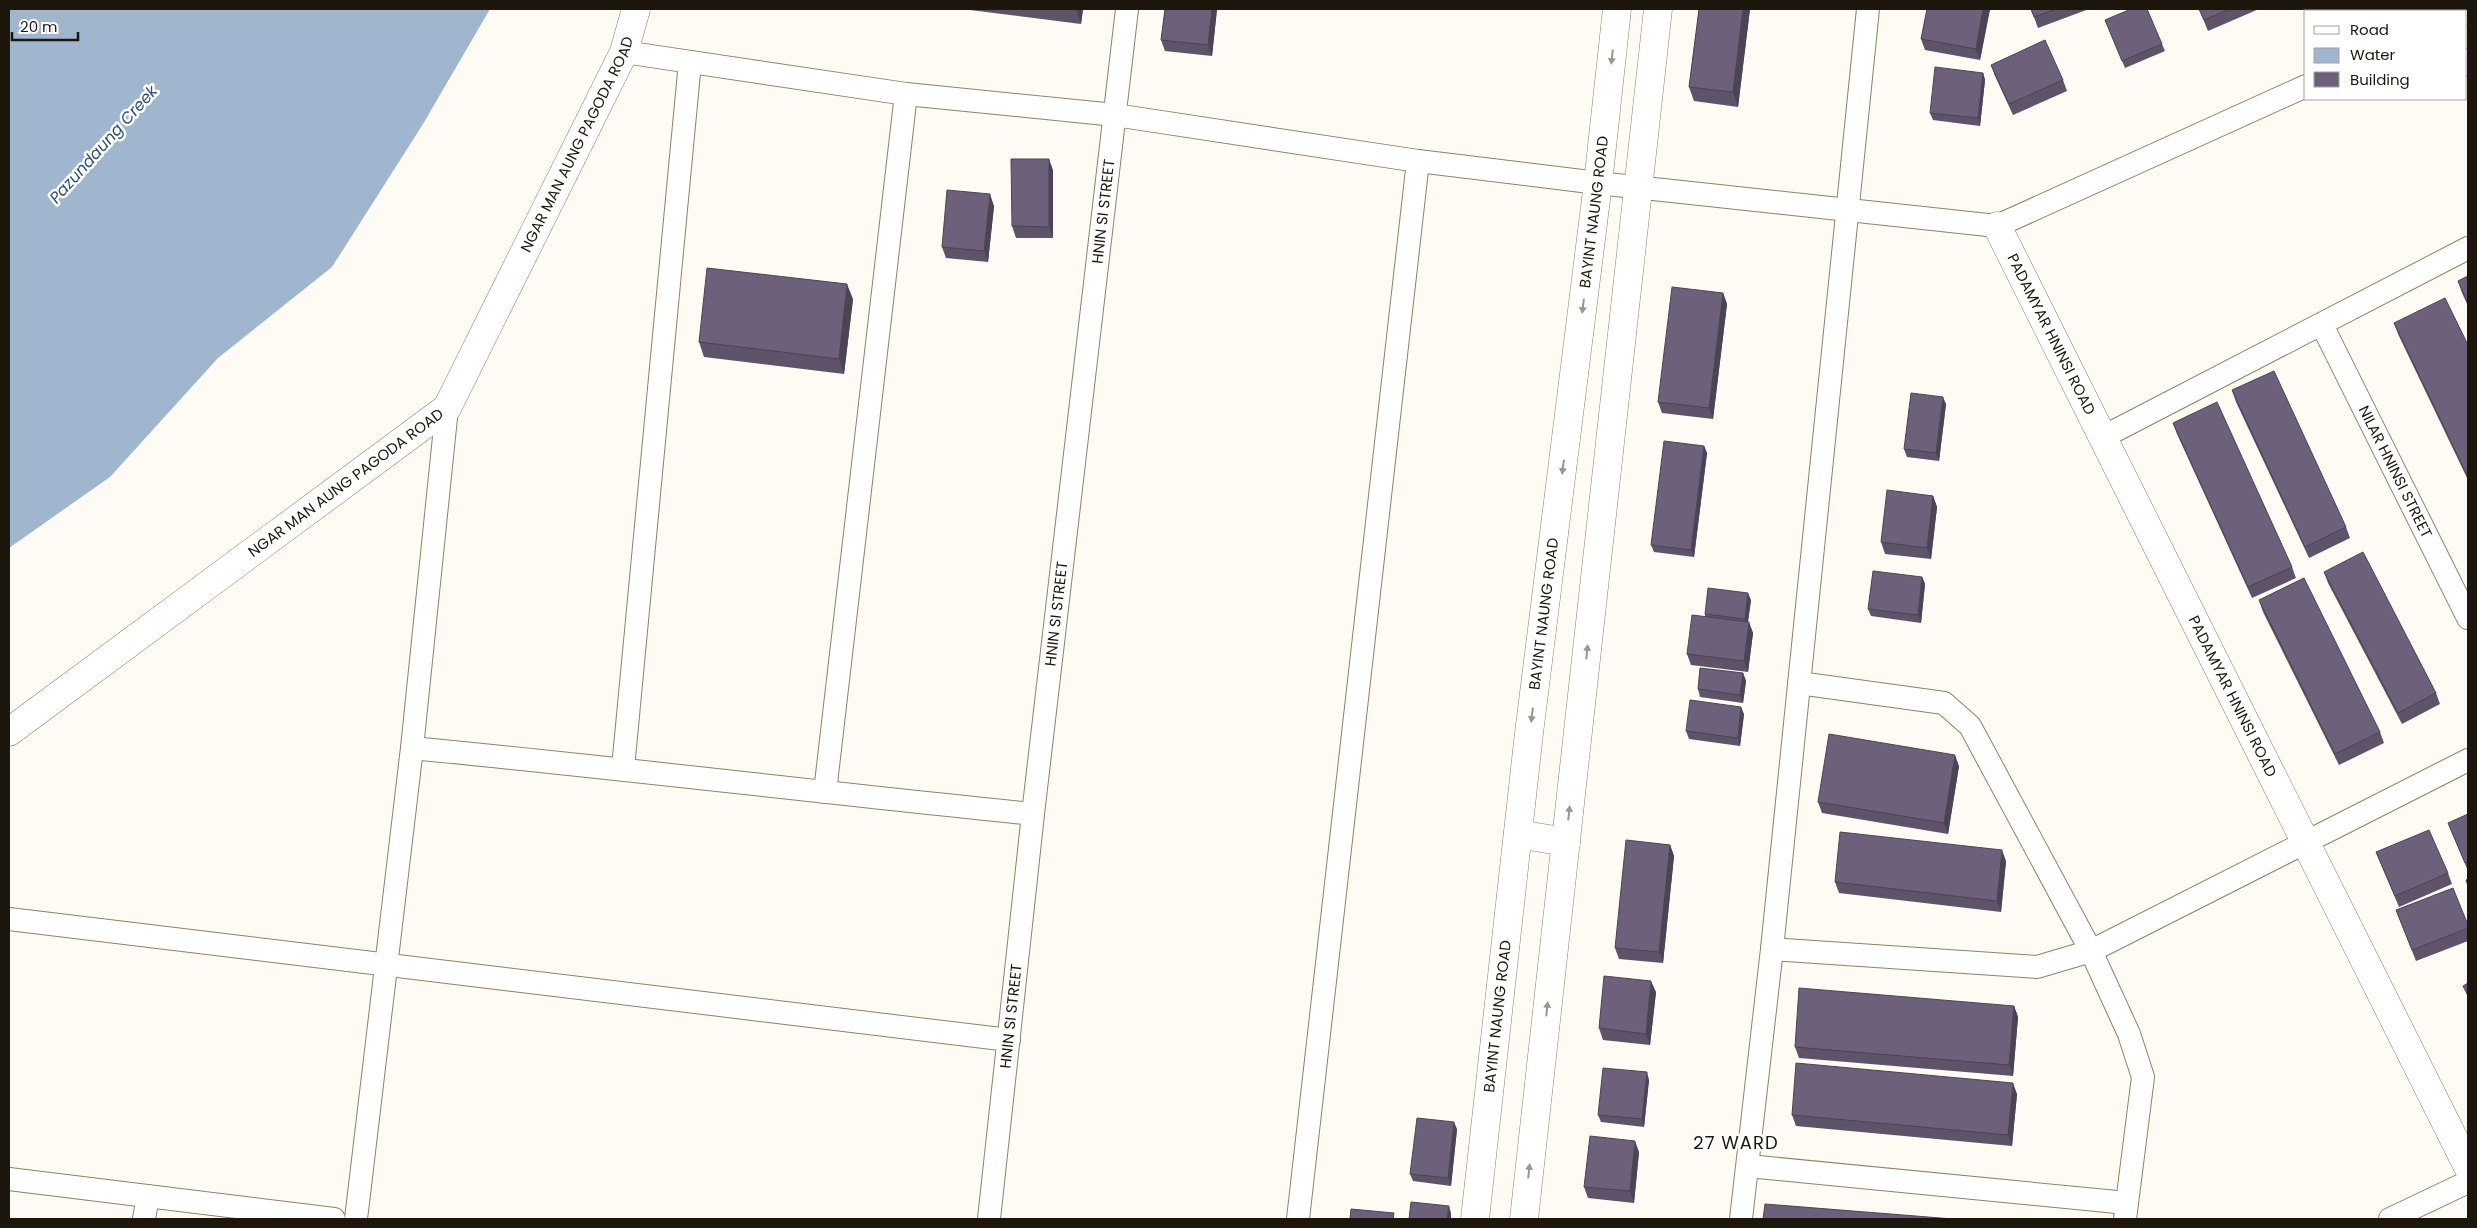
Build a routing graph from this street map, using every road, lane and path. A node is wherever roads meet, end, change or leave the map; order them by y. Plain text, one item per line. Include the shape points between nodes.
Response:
1 (636, 9) edge
2 (1127, 9) edge
3 (1617, 9) edge
4 (1658, 9) edge
5 (1868, 9) edge
6 (624, 52) junction
7 (690, 62) junction
8 (2304, 87) edge
9 (906, 94) junction
10 (1116, 115) junction
11 (1418, 161) junction
12 (1598, 183) junction
13 (1639, 187) junction
14 (1846, 211) junction
15 (1998, 226) junction
16 (2468, 248) edge
17 (2322, 325) junction
18 (448, 408) junction
19 (2103, 437) junction
20 (2468, 618) edge
21 (1799, 683) junction
22 (9, 732) edge
23 (412, 748) junction
24 (2468, 760) edge
25 (623, 768) junction
26 (825, 792) junction
27 (1033, 814) junction
28 (1518, 834) junction
29 (1566, 842) junction
30 (2306, 843) junction
31 (9, 919) edge
32 (1772, 949) junction
33 (2091, 951) junction
34 (387, 965) junction
35 (1009, 1040) junction
36 (1748, 1166) junction
37 (2468, 1167) edge
38 (9, 1179) edge
39 (2468, 1182) edge
40 (148, 1196) junction
41 (2126, 1211) edge
42 (144, 1219) edge
43 (334, 1219) edge
44 (356, 1219) edge
45 (989, 1219) edge
46 (1298, 1219) edge
47 (1475, 1219) edge
48 (1524, 1219) edge
49 (1741, 1219) edge
50 (2390, 1219) edge

1 - 6 main road, NGAR MAN AUNG PAGODA ROAD
2 - 10 street, HNIN SI STREET
3 -> 12 main road, BAYINT NAUNG ROAD
4 - 13 main road
5 - 14 street
6 - 7 street
6 - 18 main road, NGAR MAN AUNG PAGODA ROAD
7 - 9 street
7 - 25 street
8 - 15 street
9 - 10 street
9 - 26 street
10 - 11 street
10 - 27 street, HNIN SI STREET
11 - 12 street
11 - 46 street
12 - 13 street
12 -> 28 main road, BAYINT NAUNG ROAD
13 - 14 street
29 -> 13 main road
14 - 15 street
14 - 21 street
15 - 19 main road, PADAMYAR HNINSI ROAD
16 - 17 street
17 - 19 street
17 - 20 street, NILAR HNINSI STREET
18 - 22 main road, NGAR MAN AUNG PAGODA ROAD
18 - 23 street
19 - 30 main road, PADAMYAR HNINSI ROAD
21 - 32 street
21 - 33 street via 1944,703 1970,726
23 - 25 street
23 - 34 street
24 - 30 street
25 - 26 street
26 - 27 street
27 - 35 street, HNIN SI STREET
28 - 29 main road
28 - 47 main road, BAYINT NAUNG ROAD
48 -> 29 main road
30 - 33 street
30 - 37 main road, PADAMYAR HNINSI ROAD
31 - 34 street
32 - 33 street via 2037,967
32 - 36 street
33 - 41 street via 2130,1034 2143,1077
34 - 35 street
34 - 44 street
35 - 45 street, HNIN SI STREET
36 - 41 street
36 - 49 street
38 - 40 street
39 - 50 street
40 - 42 street
40 - 43 street

